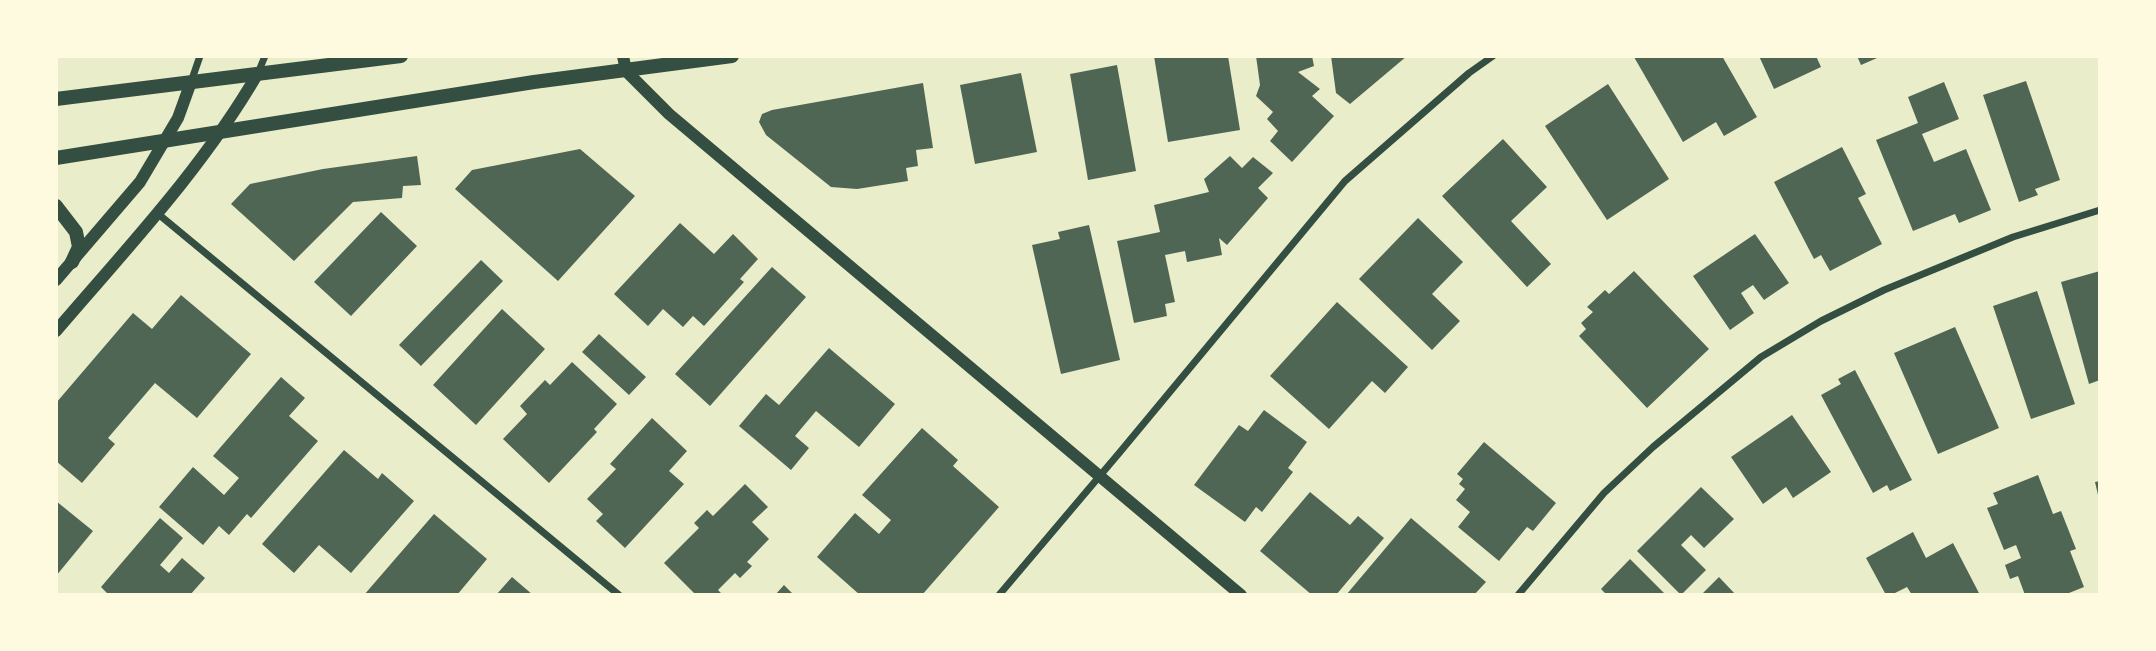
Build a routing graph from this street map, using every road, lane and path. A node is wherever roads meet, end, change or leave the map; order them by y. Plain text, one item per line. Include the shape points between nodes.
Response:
1 (200, 56) edge
2 (265, 56) edge
3 (401, 56) edge
4 (732, 56) edge
5 (1493, 56) edge
6 (625, 63) edge
7 (258, 73) junction
8 (191, 82) junction
9 (56, 99) edge
10 (220, 132) junction
11 (162, 141) junction
12 (56, 158) edge
13 (56, 206) edge
14 (2100, 210) edge
15 (158, 213) junction
16 (72, 262) junction
17 (56, 281) edge
18 (56, 331) edge
19 (1100, 477) junction
20 (619, 595) edge
21 (999, 595) edge
22 (1241, 595) edge
23 (1518, 595) edge

1 - 8 street
2 - 7 street
3 - 7 main road
4 - 6 main road
5 - 19 street via 1345,181
6 - 10 main road
6 - 19 street via 649,96 703,144
7 - 8 main road
7 - 10 street
8 - 9 main road
8 - 11 street
10 - 11 main road
10 - 15 street
11 - 12 main road
11 - 16 street via 140,182
13 - 16 main road via 76,232 79,247
14 - 23 street via 2013,237 1884,290 1761,357 1604,493
15 - 18 street
15 - 20 street
16 - 17 street
19 - 21 street
19 - 22 street

